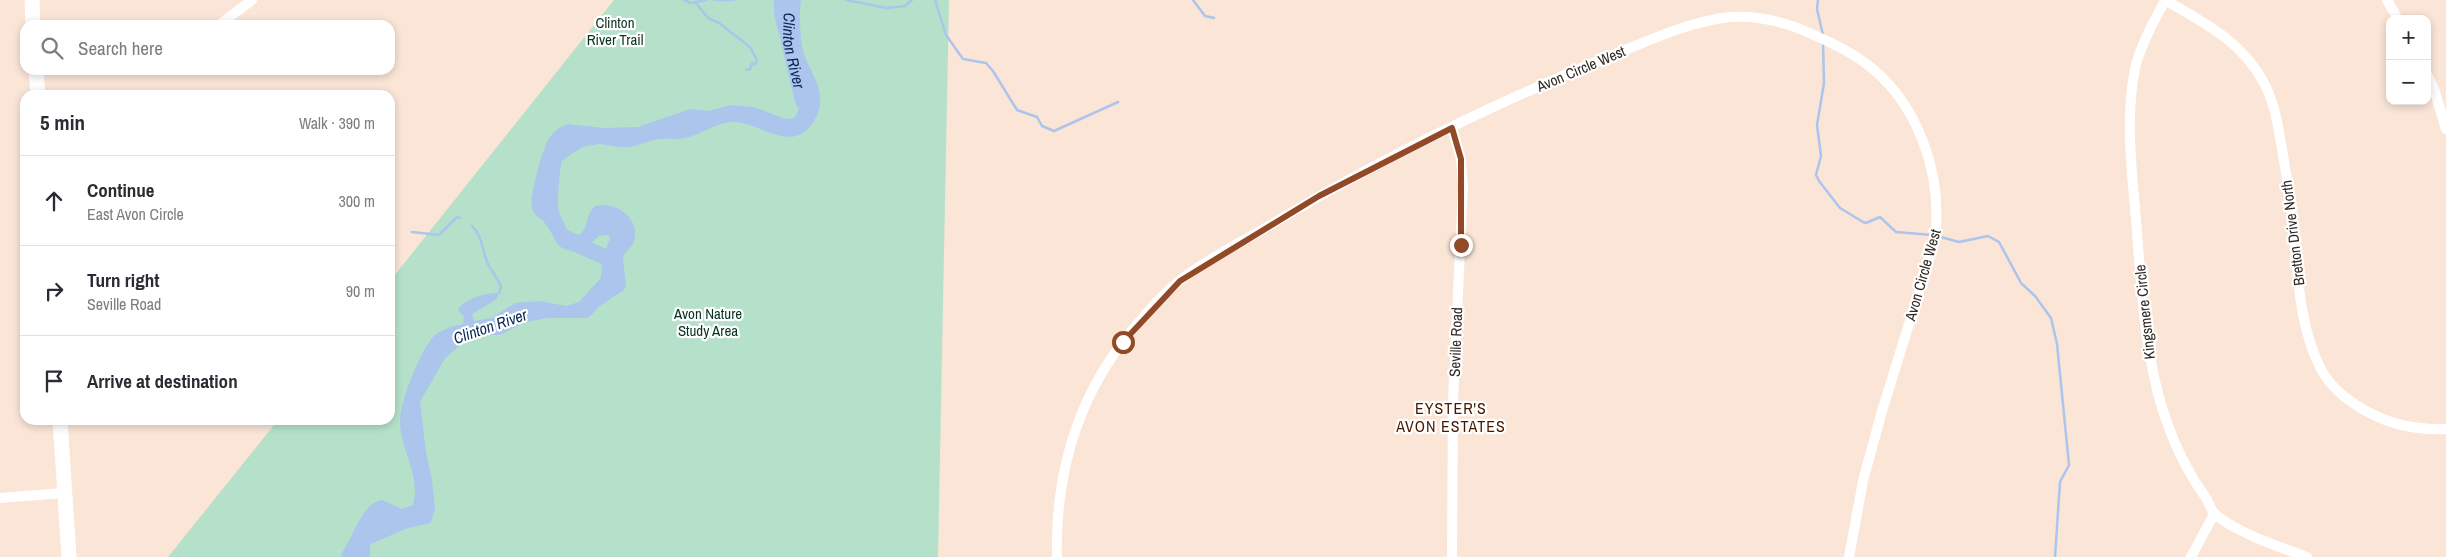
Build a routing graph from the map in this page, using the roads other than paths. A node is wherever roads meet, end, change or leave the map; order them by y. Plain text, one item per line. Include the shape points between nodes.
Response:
1 (32, 0) edge
2 (252, 0) edge
3 (2165, 0) edge
4 (2387, 0) edge
5 (2396, 15) edge
6 (34, 20) edge
7 (226, 20) edge
8 (36, 75) edge
9 (2431, 82) edge
10 (38, 90) edge
11 (1452, 128) junction
12 (2446, 128) edge
13 (60, 425) edge
14 (2446, 429) edge
15 (64, 493) junction
16 (0, 498) edge
17 (2214, 514) junction
18 (68, 557) edge
19 (1057, 557) edge
20 (1452, 557) edge
21 (1849, 557) edge
22 (2191, 557) edge
23 (2307, 557) edge

1 - 6 main road
2 - 7 street
3 - 14 street, Bretton Drive North via 2215,28 2237,46 2253,64 2275,108 2308,337 2323,372 2352,404 2391,424 2427,430
3 - 17 street, Kingsmere Circle via 2135,68 2131,94 2132,166 2145,326 2158,398 2195,485
4 - 5 street
8 - 10 main road
9 - 12 street
11 - 19 street, Avon Circle West via 1319,196 1232,248 1180,281 1137,325 1105,366 1072,437 1056,526
11 - 20 street, Seville Road via 1461,159 1463,187 1453,400
11 - 21 street, Avon Circle West via 1632,47 1673,32 1730,18 1775,20 1802,30 1864,61 1888,84 1924,141 1933,170 1938,217 1935,240 1872,449
13 - 15 main road
15 - 16 street
15 - 18 main road
17 - 22 street
17 - 23 street, Kingsmere Circle via 2268,543

